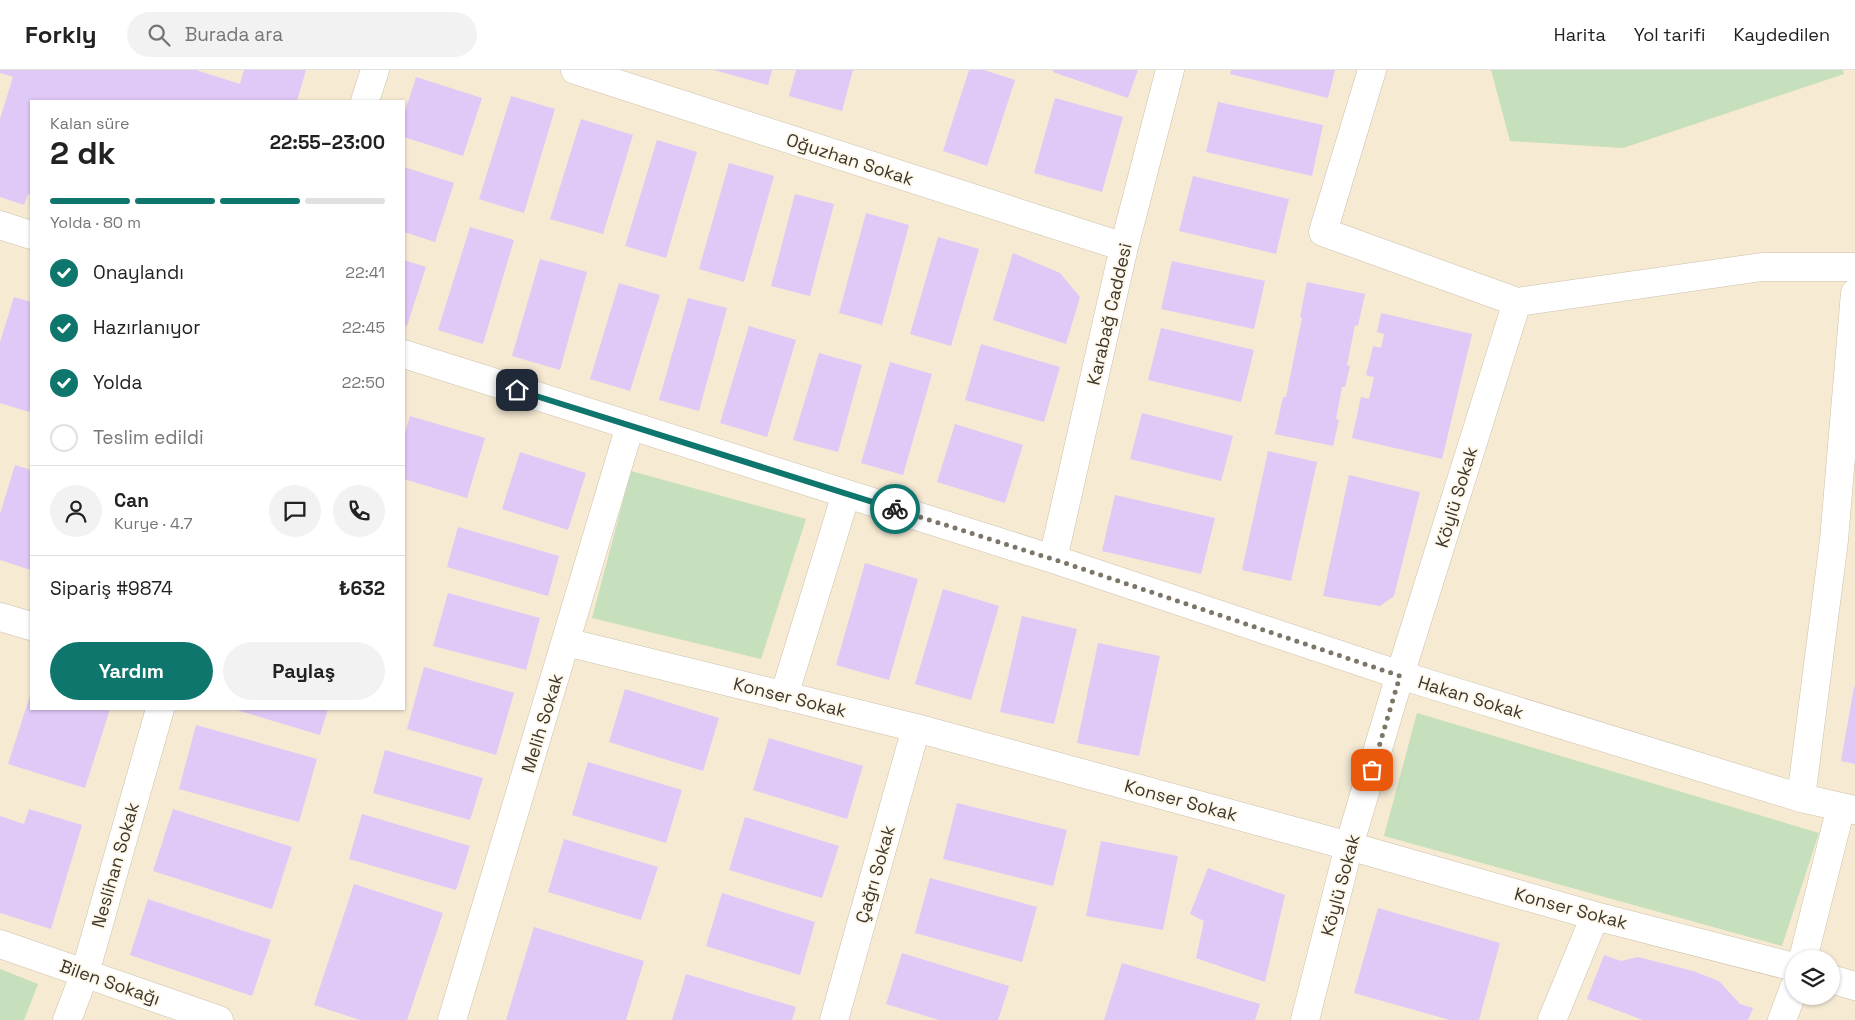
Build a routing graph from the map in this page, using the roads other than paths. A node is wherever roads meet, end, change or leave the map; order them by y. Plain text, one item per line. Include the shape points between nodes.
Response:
1 (376, 70) edge
2 (575, 70) edge
3 (1170, 70) edge
4 (1372, 70) edge
5 (365, 100) edge
6 (0, 226) edge
7 (30, 236) edge
8 (1124, 247) junction
9 (1855, 266) edge
10 (1855, 292) edge
11 (1517, 302) junction
12 (405, 354) edge
13 (630, 426) junction
14 (846, 494) junction
15 (1844, 542) edge
16 (1053, 559) junction
17 (0, 617) edge
18 (30, 626) edge
19 (566, 642) junction
20 (1400, 676) junction
21 (784, 696) junction
22 (160, 710) edge
23 (916, 728) junction
24 (1801, 798) junction
25 (1848, 809) edge
26 (1349, 846) junction
27 (1595, 916) junction
28 (0, 944) edge
29 (1806, 950) edge
30 (1785, 965) edge
31 (85, 973) junction
32 (1840, 981) edge
33 (1855, 986) edge
34 (1788, 1005) edge
35 (67, 1020) edge
36 (219, 1020) edge
37 (452, 1020) edge
38 (834, 1020) edge
39 (1305, 1020) edge
40 (1552, 1020) edge
41 (1782, 1020) edge

1 - 5 street
2 - 8 street, Oğuzhan Sokak
3 - 8 street, Karabağ Caddesi
4 - 11 street via 1323,232
6 - 7 street
8 - 16 street, Karabağ Caddesi
9 - 11 street via 1762,267
10 - 15 street
11 - 20 street, Köylü Sokak
12 - 13 street, Hakan Sokak
13 - 14 street, Hakan Sokak
13 - 19 street, Melih Sokak
14 - 16 street, Hakan Sokak
14 - 21 street
15 - 24 street
16 - 20 street, Hakan Sokak
17 - 18 street
19 - 21 street, Konser Sokak
19 - 37 street, Melih Sokak
20 - 24 street, Hakan Sokak
20 - 26 street, Köylü Sokak
21 - 23 street, Konser Sokak
22 - 31 street, Neslihan Sokak
23 - 26 street, Konser Sokak
23 - 38 street, Çağrı Sokak
24 - 25 street, Hakan Sokak
25 - 29 street
26 - 27 street, Konser Sokak
26 - 39 street, Köylü Sokak
27 - 30 street, Konser Sokak
27 - 40 street
28 - 31 street, Bilen Sokağı
31 - 35 street, Neslihan Sokak
31 - 36 street, Bilen Sokağı
32 - 33 street
34 - 41 street

